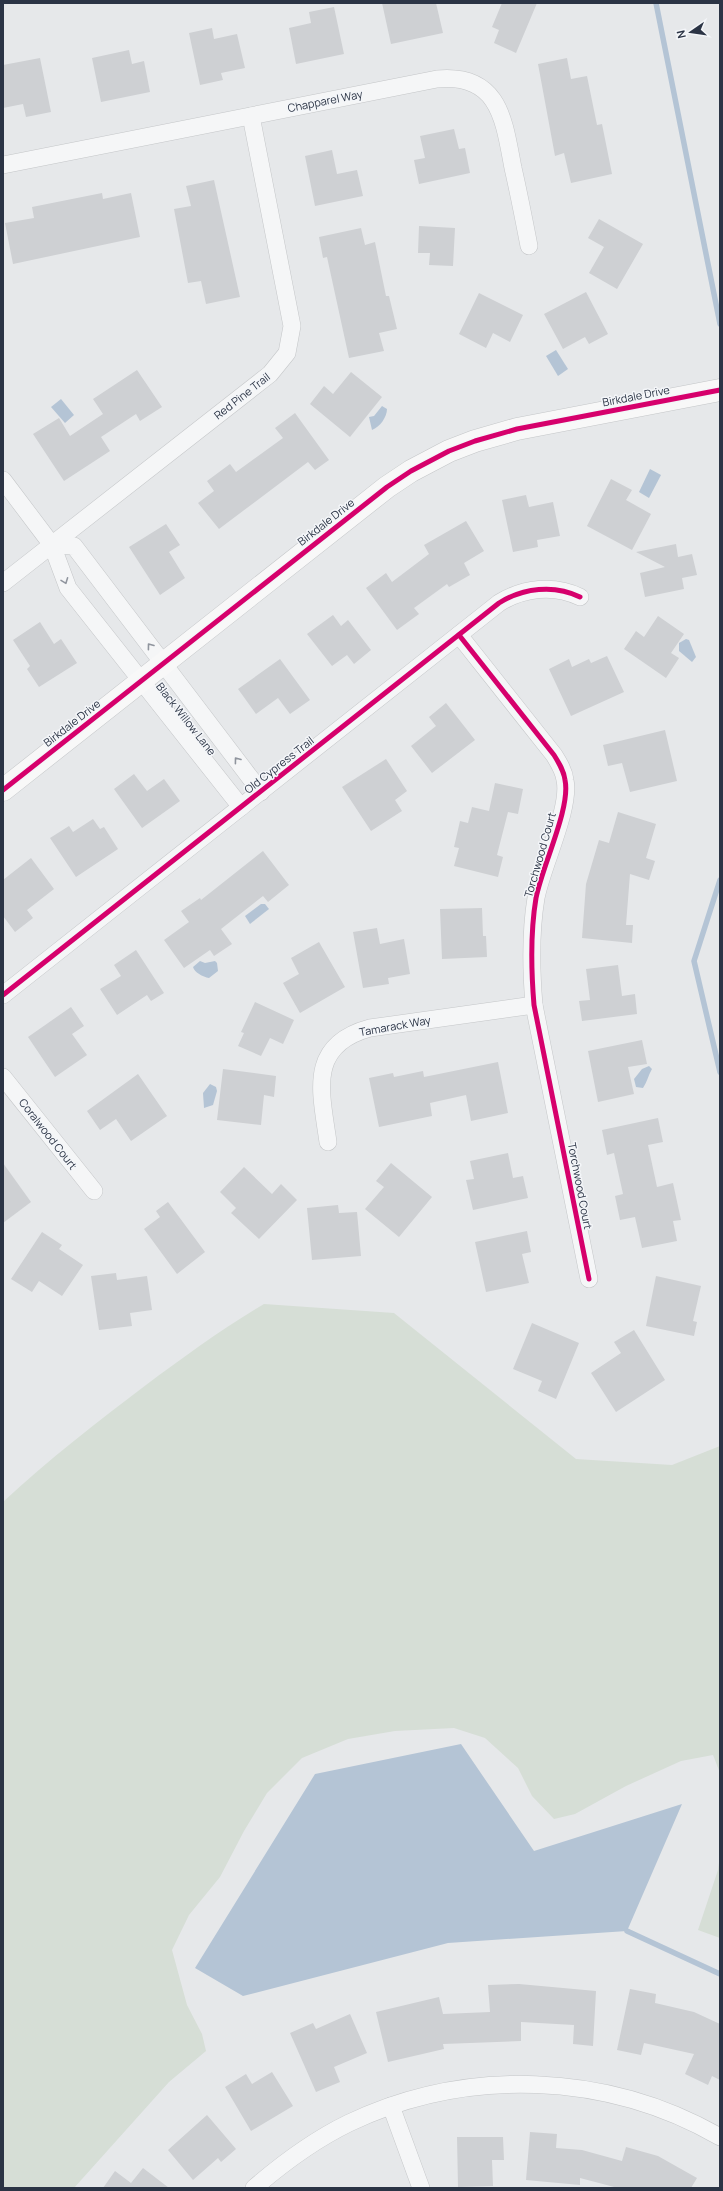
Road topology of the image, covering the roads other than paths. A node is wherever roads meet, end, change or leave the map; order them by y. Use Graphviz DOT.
graph roads {
  1 [pos="251,116"];
  2 [pos="3,165"];
  3 [pos="529,246"];
  4 [pos="720,390"];
  5 [pos="3,480"];
  6 [pos="52,545"];
  7 [pos="3,583"];
  8 [pos="580,597"];
  9 [pos="459,635"];
  10 [pos="163,664"];
  11 [pos="142,680"];
  12 [pos="3,790"];
  13 [pos="261,792"];
  14 [pos="241,807"];
  15 [pos="3,995"];
  16 [pos="534,1005"];
  17 [pos="3,1076"];
  18 [pos="328,1142"];
  19 [pos="94,1191"];
  20 [pos="589,1279"];
  21 [pos="391,2106"];
  22 [pos="720,2137"];
  23 [pos="254,2188"];
  24 [pos="421,2188"];
  1 -- 2 [label="street, Chapparel Way"];
  1 -- 3 [label="street, Chapparel Way"];
  1 -- 6 [label="street, Red Pine Trail"];
  4 -- 10 [label="street, Birkdale Drive"];
  5 -- 6 [label="street, Black Willow Lane"];
  6 -- 7 [label="street, Red Pine Trail"];
  10 -- 6 [label="street, Black Willow Lane, one-way"];
  6 -- 11 [label="street, Black Willow Lane, one-way"];
  8 -- 9 [label="street, Old Cypress Trail"];
  9 -- 13 [label="street, Old Cypress Trail"];
  9 -- 16 [label="street, Torchwood Court"];
  10 -- 11 [label="street, Birkdale Drive"];
  13 -- 10 [label="street, Black Willow Lane, one-way"];
  11 -- 12 [label="street, Birkdale Drive"];
  11 -- 14 [label="street, Black Willow Lane"];
  13 -- 14 [label="street, Old Cypress Trail"];
  14 -- 15 [label="street, Old Cypress Trail"];
  16 -- 18 [label="street, Tamarack Way"];
  16 -- 20 [label="street, Torchwood Court"];
  17 -- 19 [label="street, Coralwood Court"];
  21 -- 22 [label="street"];
  21 -- 23 [label="street"];
  21 -- 24 [label="street"];
}
